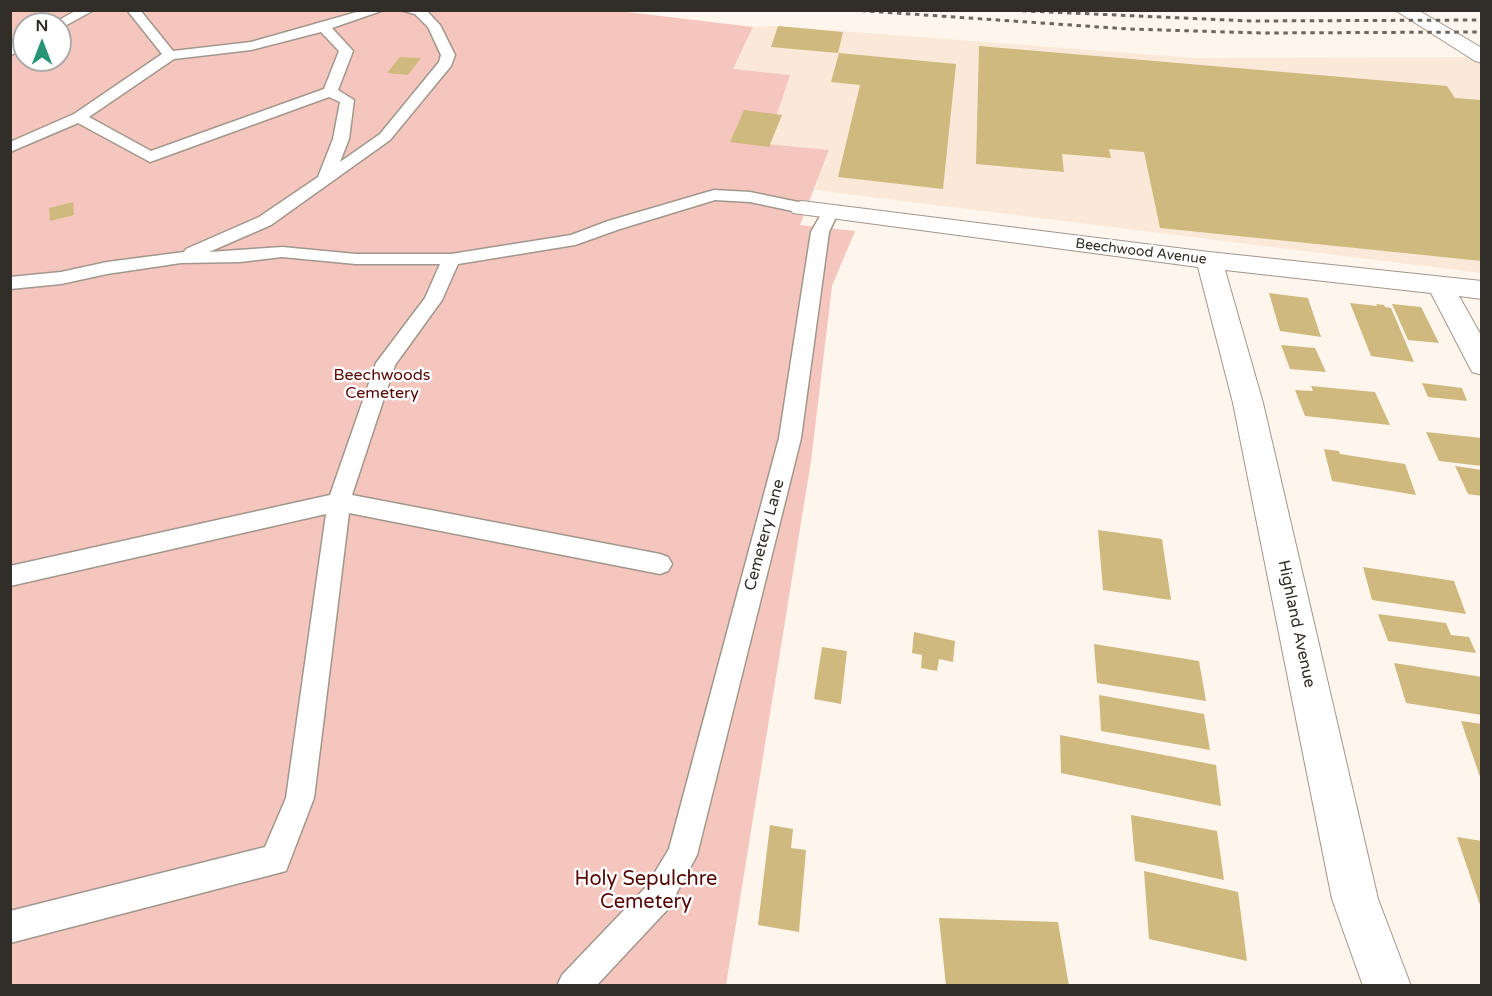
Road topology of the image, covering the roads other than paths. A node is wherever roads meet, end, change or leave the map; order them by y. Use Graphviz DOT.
graph roads {
  1 [pos="88,10"];
  2 [pos="133,10"];
  3 [pos="378,10"];
  4 [pos="406,10"];
  5 [pos="1404,10"];
  6 [pos="72,17"];
  7 [pos="324,27"];
  8 [pos="170,55"];
  9 [pos="1482,57"];
  10 [pos="330,92"];
  11 [pos="79,117"];
  12 [pos="10,148"];
  13 [pos="324,181"];
  14 [pos="801,207"];
  15 [pos="830,213"];
  16 [pos="181,258"];
  17 [pos="451,259"];
  18 [pos="1209,260"];
  19 [pos="10,283"];
  20 [pos="1440,285"];
  21 [pos="1482,290"];
  22 [pos="1482,365"];
  23 [pos="339,502"];
  24 [pos="660,564"];
  25 [pos="10,576"];
  26 [pos="10,927"];
  27 [pos="573,986"];
  28 [pos="1387,986"];
  1 -- 6 [label="lane"];
  2 -- 8 [label="lane"];
  3 -- 7 [label="lane"];
  4 -- 13 [label="lane"];
  5 -- 9 [label="street"];
  7 -- 8 [label="lane"];
  7 -- 10 [label="lane"];
  8 -- 11 [label="lane"];
  10 -- 11 [label="lane"];
  10 -- 13 [label="lane"];
  11 -- 12 [label="lane"];
  13 -- 16 [label="lane"];
  14 -- 15 [label="street, Beechwood Avenue"];
  14 -- 17 [label="lane"];
  15 -- 18 [label="street, Beechwood Avenue"];
  15 -- 27 [label="lane, Cemetery Lane"];
  16 -- 17 [label="lane"];
  16 -- 19 [label="lane"];
  17 -- 23 [label="lane"];
  18 -- 20 [label="street, Beechwood Avenue"];
  18 -- 28 [label="street, Highland Avenue"];
  20 -- 21 [label="street, Beechwood Avenue"];
  20 -- 22 [label="street"];
  23 -- 24 [label="lane"];
  23 -- 25 [label="lane"];
  23 -- 26 [label="lane"];
}
